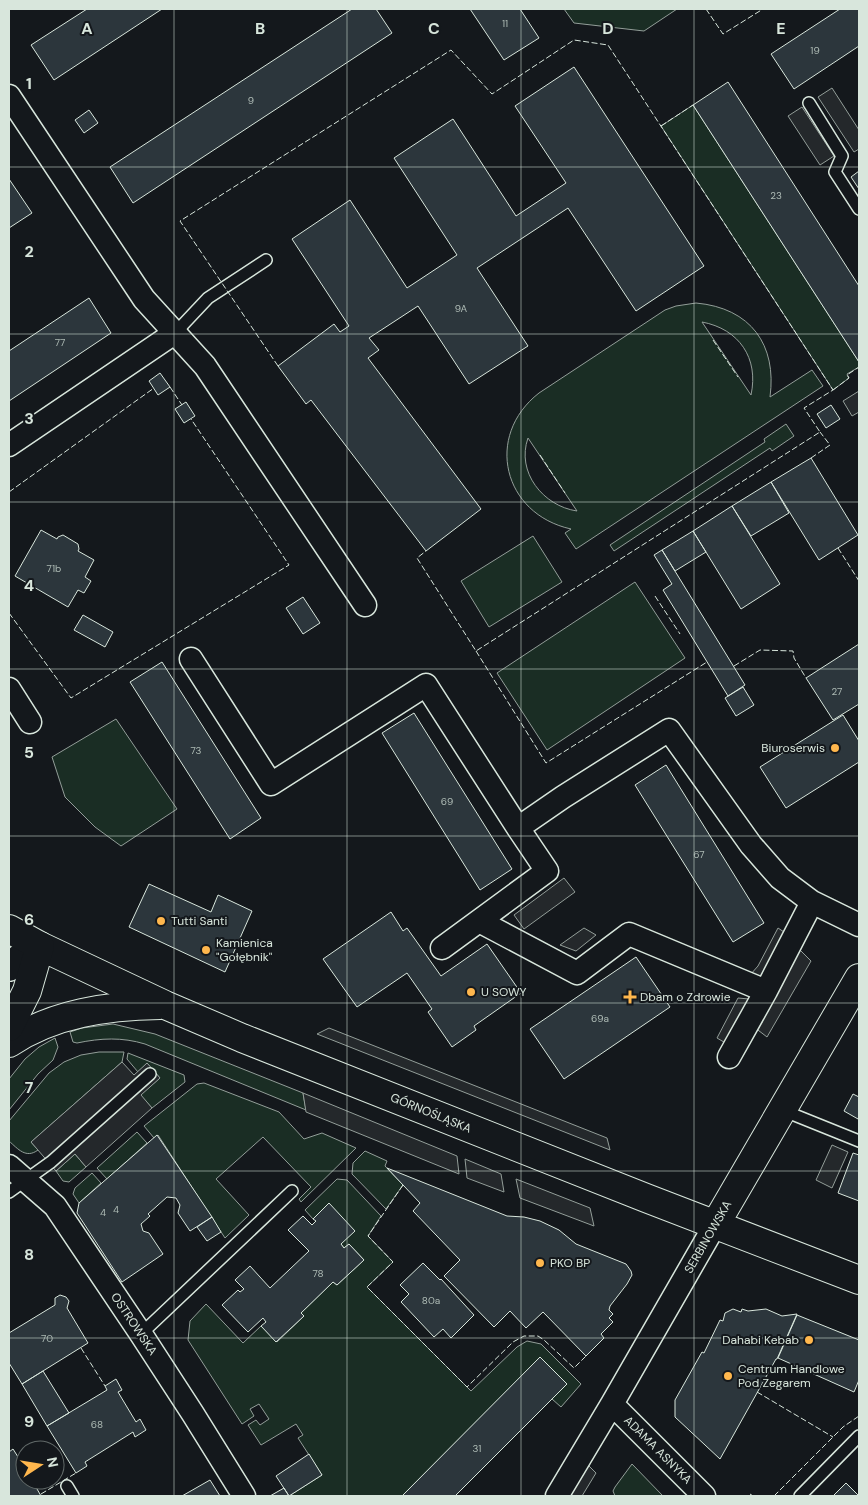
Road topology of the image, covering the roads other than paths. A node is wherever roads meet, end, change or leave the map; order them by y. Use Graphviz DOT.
graph roads {
  1 [pos="9,96"];
  2 [pos="809,103"];
  3 [pos="859,209"];
  4 [pos="266,260"];
  5 [pos="176,332"];
  6 [pos="9,445"];
  7 [pos="365,606"];
  8 [pos="191,659"];
  9 [pos="9,688"];
  10 [pos="30,722"];
  11 [pos="518,828"];
  12 [pos="812,902"];
  13 [pos="479,922"];
  14 [pos="859,925"];
  15 [pos="9,929"];
  16 [pos="40,946"];
  17 [pos="442,948"];
  18 [pos="9,967"];
  19 [pos="859,978"];
  20 [pos="766,991"];
  21 [pos="165,1005"];
  22 [pos="9,1027"];
  23 [pos="9,1043"];
  24 [pos="729,1058"];
  25 [pos="150,1074"];
  26 [pos="782,1110"];
  27 [pos="859,1141"];
  28 [pos="9,1166"];
  29 [pos="17,1186"];
  30 [pos="292,1190"];
  31 [pos="715,1225"];
  32 [pos="859,1280"];
  33 [pos="141,1334"];
  34 [pos="612,1404"];
  35 [pos="859,1436"];
  36 [pos="67,1486"];
  37 [pos="73,1496"];
  38 [pos="244,1496"];
  39 [pos="557,1496"];
  40 [pos="704,1496"];
  41 [pos="800,1496"];
  1 -- 5 [label="street"];
  2 -- 3 [label="lane"];
  4 -- 5 [label="lane"];
  5 -- 6 [label="street"];
  5 -- 7 [label="street"];
  8 -- 11 [label="street"];
  9 -- 10 [label="street"];
  11 -- 12 [label="street"];
  11 -- 13 [label="street"];
  12 -- 14 [label="street"];
  12 -- 20 [label="street"];
  13 -- 17 [label="street"];
  13 -- 20 [label="street"];
  15 -- 16 [label="street, GÓRNOŚLĄSKA"];
  16 -- 18 [label="street"];
  16 -- 21 [label="street, GÓRNOŚLĄSKA"];
  16 -- 22 [label="street"];
  19 -- 26 [label="street, SERBINOWSKA"];
  20 -- 24 [label="street"];
  21 -- 23 [label="street"];
  21 -- 31 [label="street, GÓRNOŚLĄSKA"];
  25 -- 29 [label="lane"];
  26 -- 27 [label="lane"];
  26 -- 31 [label="street, SERBINOWSKA"];
  28 -- 29 [label="street, OSTROWSKA"];
  29 -- 33 [label="street, OSTROWSKA"];
  30 -- 33 [label="lane"];
  31 -- 32 [label="street, GÓRNOŚLĄSKA"];
  31 -- 34 [label="street, SERBINOWSKA"];
  33 -- 38 [label="street, OSTROWSKA"];
  34 -- 39 [label="street, SERBINOWSKA"];
  34 -- 40 [label="street, ADAMA ASNYKA"];
  35 -- 41 [label="lane"];
  36 -- 37 [label="lane"];
}
